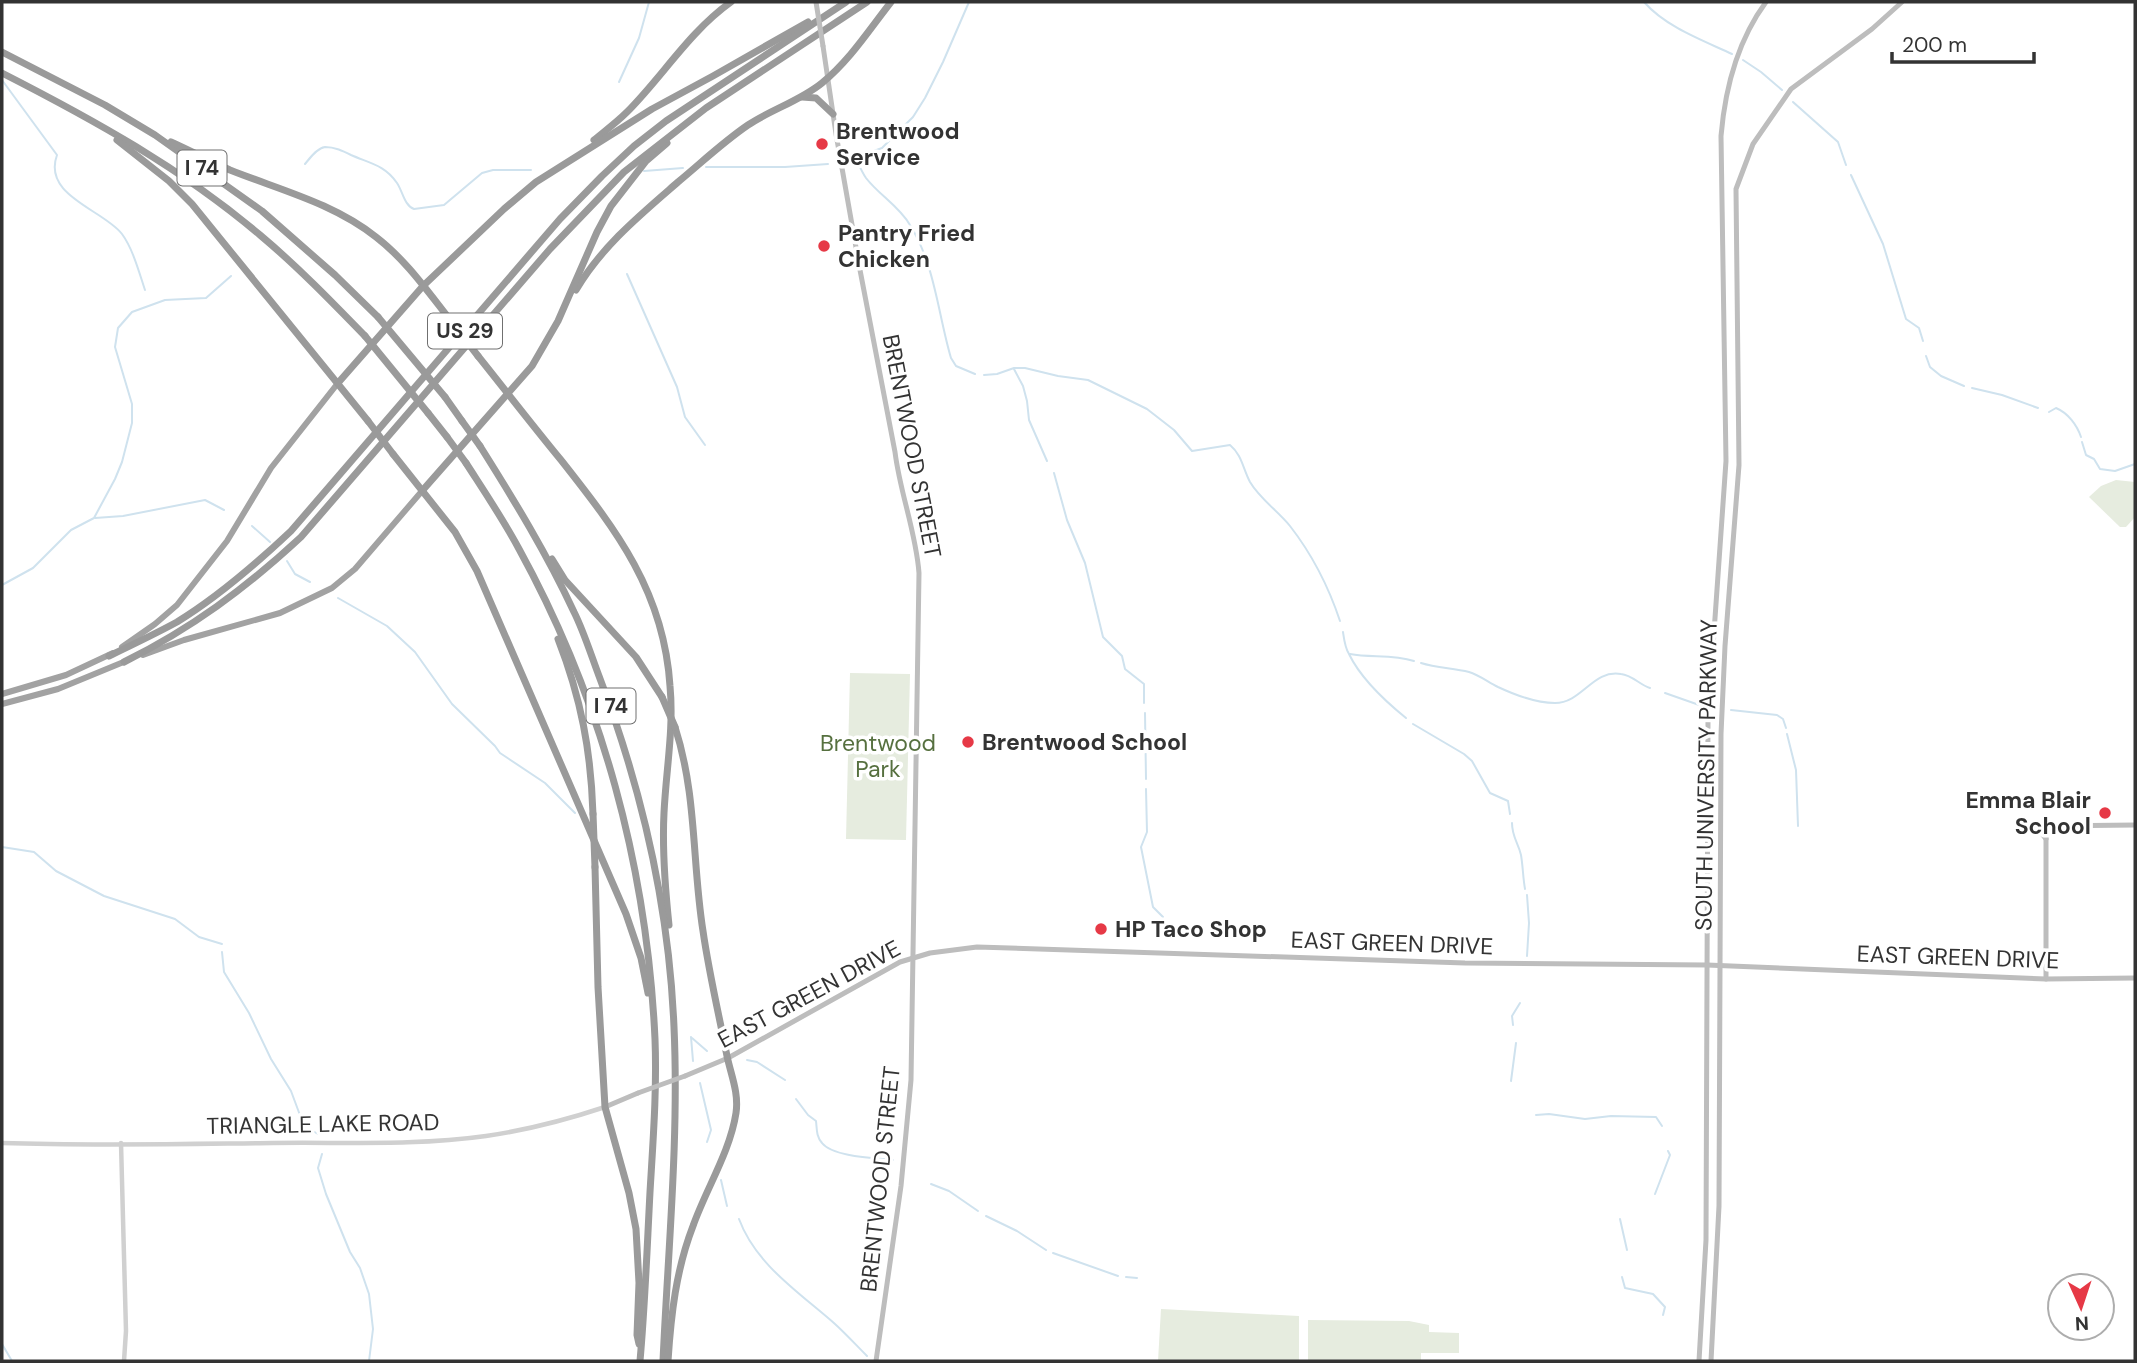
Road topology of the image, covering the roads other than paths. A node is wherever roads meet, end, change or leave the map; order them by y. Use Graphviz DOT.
graph roads {
  1 [pos="731,2"];
  2 [pos="816,2"];
  3 [pos="846,2"];
  4 [pos="867,2"];
  5 [pos="891,2"];
  6 [pos="1766,2"];
  7 [pos="1902,2"];
  8 [pos="829,13"];
  9 [pos="2,51"];
  10 [pos="2,73"];
  11 [pos="828,77"];
  12 [pos="798,98"];
  13 [pos="833,114"];
  14 [pos="86,116"];
  15 [pos="689,120"];
  16 [pos="155,135"];
  17 [pos="572,158"];
  18 [pos="423,286"];
  19 [pos="561,314"];
  20 [pos="338,383"];
  21 [pos="508,393"];
  22 [pos="422,491"];
  23 [pos="531,528"];
  24 [pos="546,602"];
  25 [pos="109,656"];
  26 [pos="124,662"];
  27 [pos="2,694"];
  28 [pos="2,704"];
  29 [pos="2135,825"];
  30 [pos="2026,826"];
  31 [pos="2046,839"];
  32 [pos="913,957"];
  33 [pos="1707,965"];
  34 [pos="1720,966"];
  35 [pos="2135,978"];
  36 [pos="2046,979"];
  37 [pos="673,991"];
  38 [pos="655,1042"];
  39 [pos="728,1058"];
  40 [pos="638,1093"];
  41 [pos="605,1107"];
  42 [pos="2,1143"];
  43 [pos="121,1143"];
  44 [pos="641,1352"];
  45 [pos="124,1361"];
  46 [pos="640,1361"];
  47 [pos="665,1361"];
  48 [pos="876,1361"];
  49 [pos="1699,1361"];
  50 [pos="1711,1361"];
  1 -- 17 [label="highway"];
  2 -- 11 [label="main road, BRENTWOOD STREET, bridge"];
  3 -- 8 [label="highway, US 29"];
  4 -- 15 [label="highway, US 29"];
  5 -- 11 [label="highway"];
  6 -- 33 [label="main road, SOUTH UNIVERSITY PARKWAY"];
  7 -- 34 [label="main road, SOUTH UNIVERSITY PARKWAY"];
  8 -- 17 [label="highway"];
  8 -- 25 [label="highway, US 29"];
  9 -- 16 [label="highway, I 74"];
  10 -- 14 [label="highway, I 74"];
  11 -- 12 [label="highway"];
  11 -- 13 [label="main road, BRENTWOOD STREET"];
  12 -- 13 [label="highway"];
  12 -- 19 [label="highway"];
  13 -- 32 [label="main road, BRENTWOOD STREET"];
  14 -- 20 [label="highway"];
  14 -- 24 [label="highway, I 74, bridge"];
  15 -- 19 [label="highway"];
  15 -- 26 [label="highway, US 29"];
  16 -- 18 [label="highway"];
  16 -- 23 [label="highway, I 74, bridge"];
  17 -- 18 [label="highway"];
  18 -- 20 [label="highway"];
  18 -- 21 [label="highway, bridge"];
  19 -- 21 [label="highway"];
  20 -- 22 [label="highway, bridge"];
  20 -- 25 [label="highway"];
  21 -- 22 [label="highway"];
  21 -- 37 [label="highway"];
  22 -- 26 [label="highway"];
  22 -- 38 [label="highway"];
  23 -- 37 [label="highway, I 74"];
  23 -- 39 [label="highway, bridge"];
  24 -- 38 [label="highway, I 74"];
  24 -- 41 [label="highway, bridge"];
  25 -- 27 [label="highway, US 29"];
  26 -- 28 [label="highway, US 29"];
  29 -- 31 [label="main road"];
  30 -- 31 [label="main road"];
  31 -- 36 [label="main road"];
  32 -- 33 [label="main road, EAST GREEN DRIVE"];
  32 -- 39 [label="main road, EAST GREEN DRIVE"];
  32 -- 48 [label="main road, BRENTWOOD STREET"];
  33 -- 34 [label="main road, EAST GREEN DRIVE"];
  33 -- 49 [label="main road, SOUTH UNIVERSITY PARKWAY"];
  34 -- 36 [label="main road, EAST GREEN DRIVE"];
  34 -- 50 [label="main road, SOUTH UNIVERSITY PARKWAY"];
  35 -- 36 [label="main road, EAST GREEN DRIVE"];
  37 -- 47 [label="highway, I 74"];
  38 -- 44 [label="highway, I 74"];
  39 -- 40 [label="main road, EAST GREEN DRIVE, bridge"];
  39 -- 47 [label="highway"];
  40 -- 41 [label="main road, TRIANGLE LAKE ROAD"];
  41 -- 43 [label="street, TRIANGLE LAKE ROAD"];
  41 -- 44 [label="highway"];
  42 -- 43 [label="street, TRIANGLE LAKE ROAD"];
  43 -- 45 [label="street"];
  44 -- 46 [label="highway, I 74"];
}
